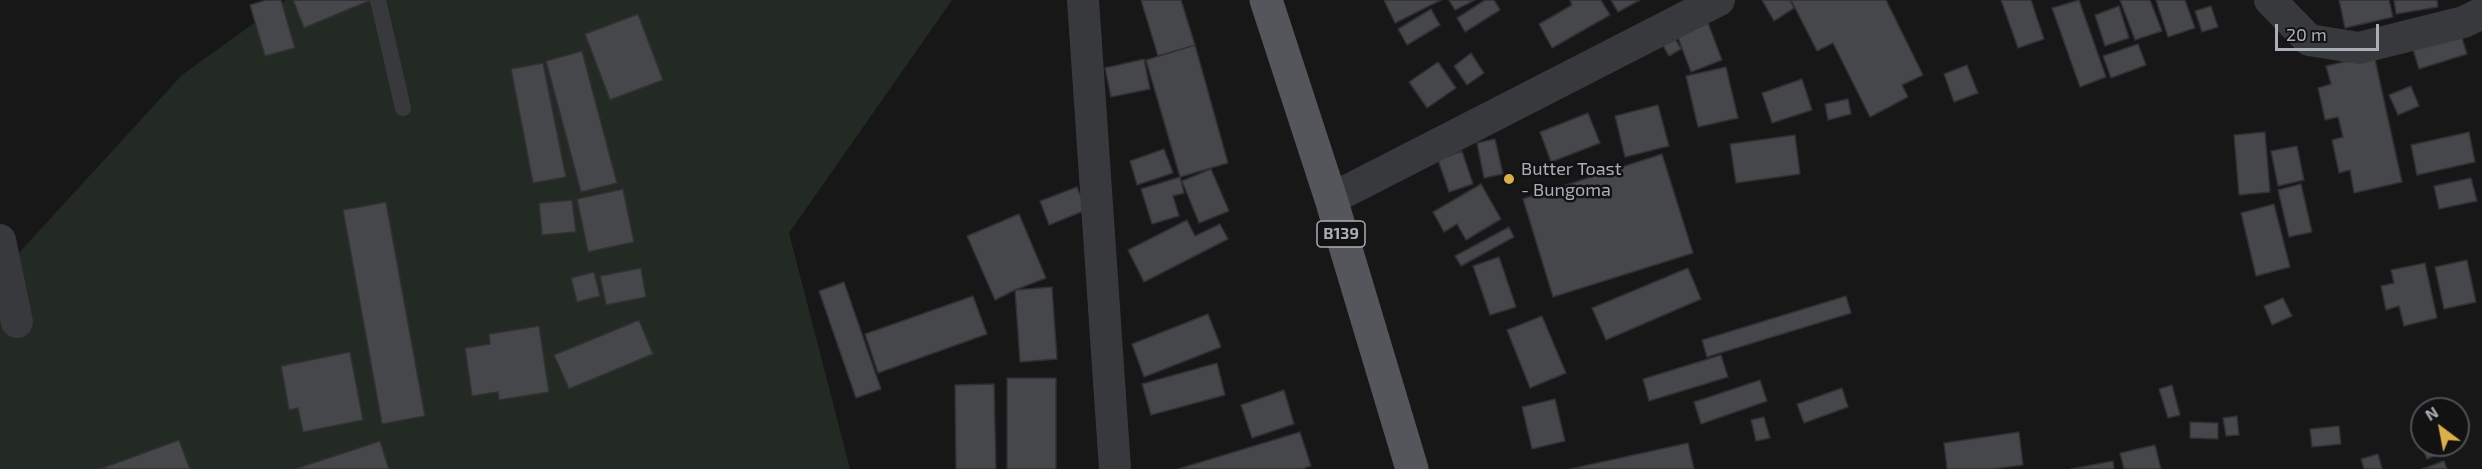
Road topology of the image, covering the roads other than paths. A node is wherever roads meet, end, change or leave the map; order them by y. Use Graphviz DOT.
graph roads {
  1 [pos="378,0"];
  2 [pos="1083,0"];
  3 [pos="1266,0"];
  4 [pos="1719,0"];
  5 [pos="2270,0"];
  6 [pos="2482,13"];
  7 [pos="403,108"];
  8 [pos="1331,199"];
  9 [pos="0,240"];
  10 [pos="17,322"];
  11 [pos="1115,469"];
  12 [pos="1412,469"];
  1 -- 7 [label="lane"];
  2 -- 11 [label="street"];
  3 -- 8 [label="main road, B139"];
  4 -- 8 [label="street"];
  5 -- 6 [label="street"];
  8 -- 12 [label="main road, B139"];
  9 -- 10 [label="street"];
}
